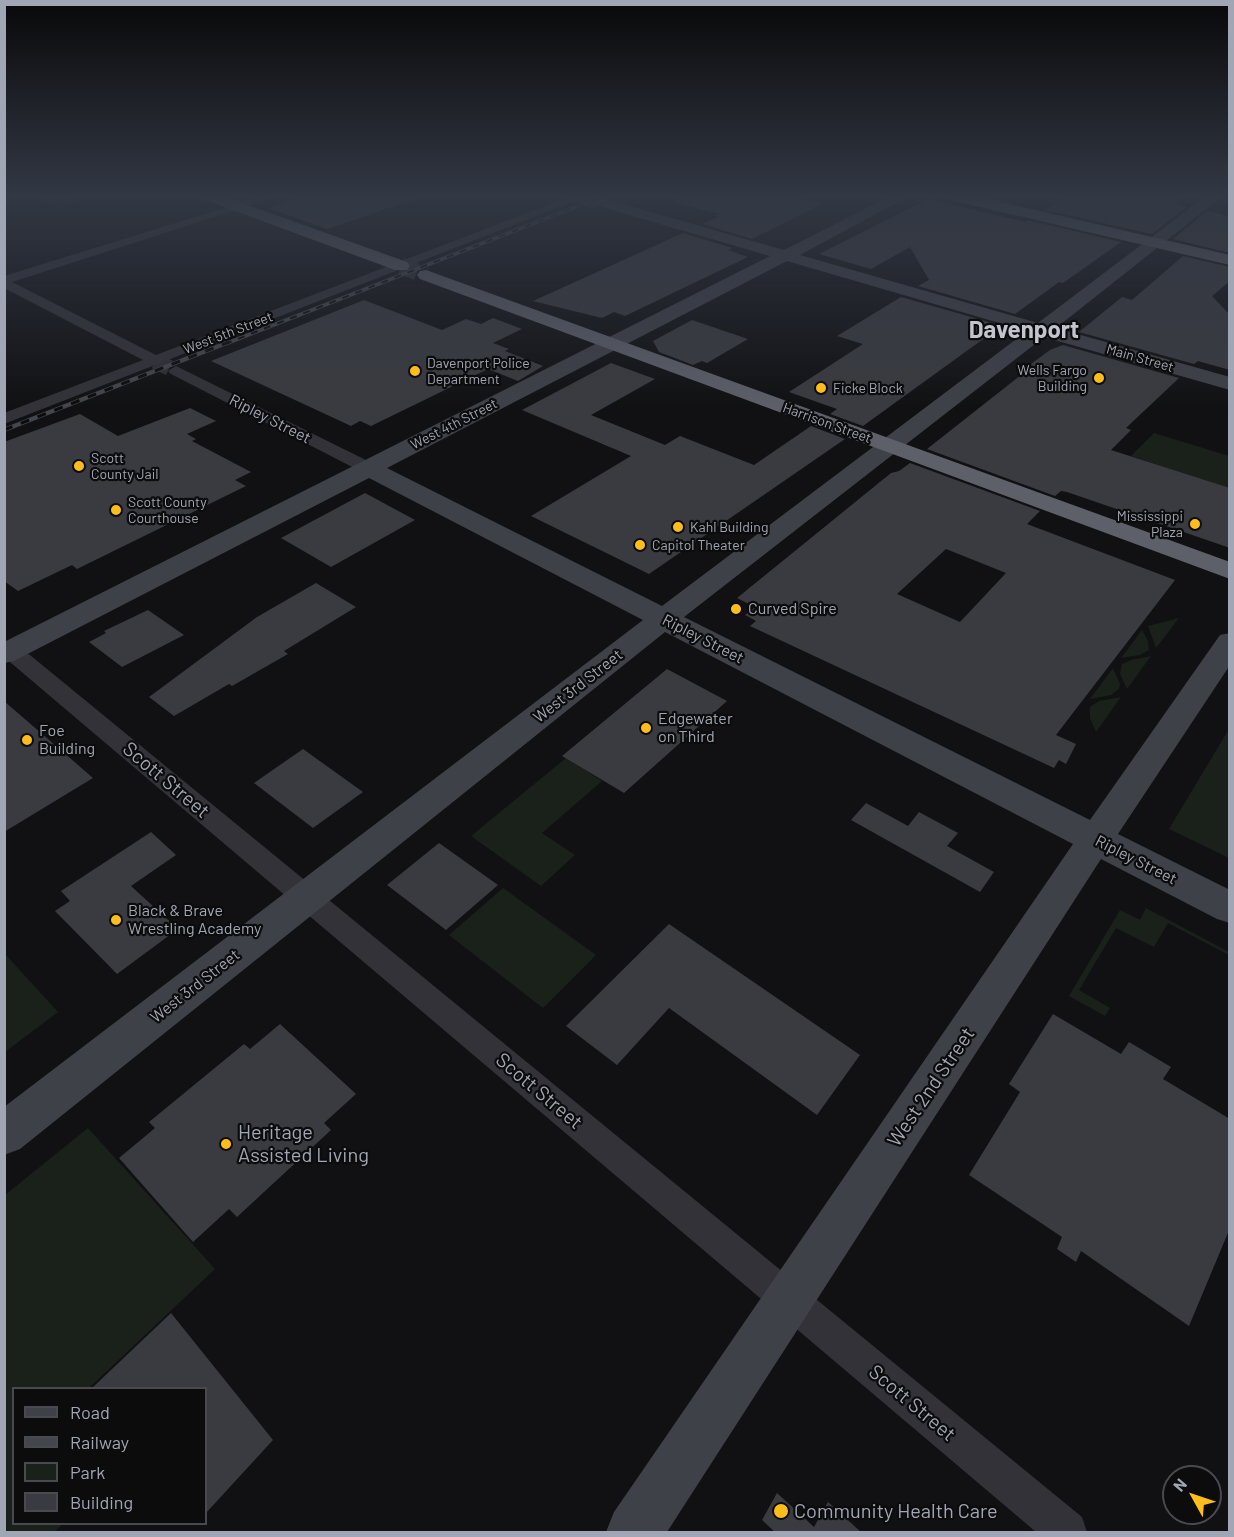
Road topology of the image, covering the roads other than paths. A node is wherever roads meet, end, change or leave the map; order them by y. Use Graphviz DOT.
graph roads {
  1 [pos="52,267"];
  2 [pos="399,267"];
  3 [pos="761,267"];
  4 [pos="824,267"];
  5 [pos="1122,267"];
  6 [pos="426,275"];
  7 [pos="4,282"];
  8 [pos="1041,330"];
  9 [pos="610,344"];
  10 [pos="155,361"];
  11 [pos="176,371"];
  12 [pos="1230,384"];
  13 [pos="4,419"];
  14 [pos="890,447"];
  15 [pos="368,468"];
  16 [pos="1230,571"];
  17 [pos="663,619"];
  18 [pos="1230,642"];
  19 [pos="8,653"];
  20 [pos="1095,839"];
  21 [pos="309,898"];
  22 [pos="1230,908"];
  23 [pos="4,1134"];
  24 [pos="790,1300"];
  25 [pos="634,1533"];
  26 [pos="1067,1533"];
  1 -- 7 [label="street"];
  2 -- 10 [label="street, West 5th Street"];
  3 -- 9 [label="street, West 4th Street"];
  4 -- 8 [label="street, Main Street"];
  5 -- 8 [label="street, West 3rd Street"];
  6 -- 9 [label="highway, Harrison Street"];
  7 -- 10 [label="street"];
  8 -- 12 [label="street, Main Street"];
  8 -- 14 [label="street, West 3rd Street"];
  9 -- 14 [label="highway, Harrison Street"];
  9 -- 15 [label="street, West 4th Street"];
  10 -- 13 [label="street, West 5th Street"];
  11 -- 15 [label="street, Ripley Street"];
  14 -- 16 [label="highway, Harrison Street"];
  14 -- 17 [label="street, West 3rd Street"];
  15 -- 17 [label="street, Ripley Street"];
  15 -- 19 [label="street, West 4th Street"];
  17 -- 20 [label="street, Ripley Street"];
  17 -- 21 [label="street, West 3rd Street"];
  18 -- 20 [label="street, West 2nd Street"];
  19 -- 21 [label="street, Scott Street"];
  20 -- 22 [label="street, Ripley Street"];
  20 -- 24 [label="street, West 2nd Street"];
  21 -- 23 [label="street, West 3rd Street"];
  21 -- 24 [label="street, Scott Street"];
  24 -- 25 [label="street, West 2nd Street"];
  24 -- 26 [label="street, Scott Street"];
}
